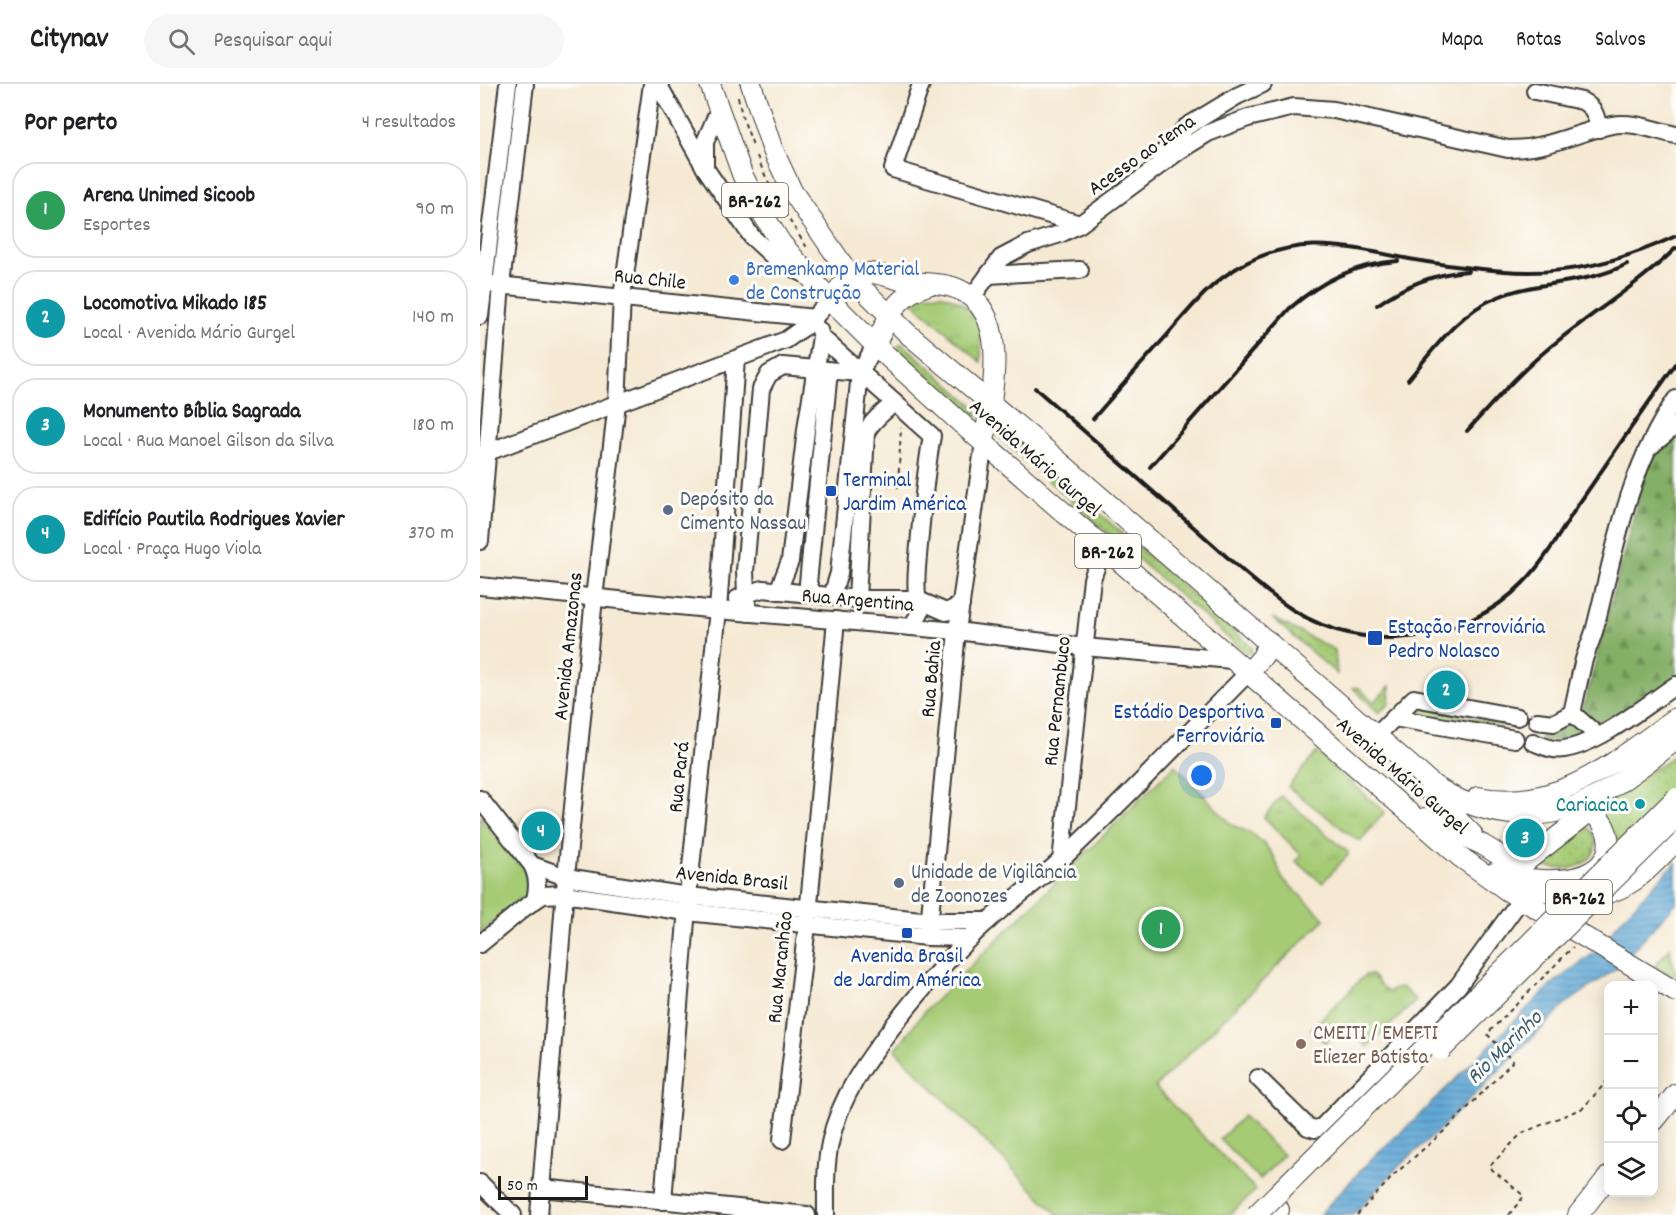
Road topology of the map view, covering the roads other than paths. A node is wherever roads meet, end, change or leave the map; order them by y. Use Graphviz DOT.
graph roads {
  1 [pos="508,84"];
  2 [pos="525,84"];
  3 [pos="652,84"];
  4 [pos="658,84"];
  5 [pos="710,84"];
  6 [pos="751,84"];
  7 [pos="921,84"];
  8 [pos="1263,84"];
  9 [pos="1535,91"];
  10 [pos="718,112"];
  11 [pos="1599,129"];
  12 [pos="1676,135"];
  13 [pos="705,168"];
  14 [pos="1142,177"];
  15 [pos="1080,224"];
  16 [pos="1080,270"];
  17 [pos="806,275"];
  18 [pos="987,275"];
  19 [pos="851,277"];
  20 [pos="488,284"];
  21 [pos="928,285"];
  22 [pos="622,297"];
  23 [pos="972,297"];
  24 [pos="830,300"];
  25 [pos="480,316"];
  26 [pos="890,316"];
  27 [pos="815,318"];
  28 [pos="821,337"];
  29 [pos="875,345"];
  30 [pos="736,359"];
  31 [pos="822,370"];
  32 [pos="860,374"];
  33 [pos="727,382"];
  34 [pos="1676,399"];
  35 [pos="990,402"];
  36 [pos="617,403"];
  37 [pos="894,403"];
  38 [pos="627,420"];
  39 [pos="1676,425"];
  40 [pos="984,442"];
  41 [pos="1648,449"];
  42 [pos="483,454"];
  43 [pos="723,535"];
  44 [pos="480,541"];
  45 [pos="1106,549"];
  46 [pos="745,571"];
  47 [pos="480,586"];
  48 [pos="778,591"];
  49 [pos="709,594"];
  50 [pos="746,594"];
  51 [pos="813,594"];
  52 [pos="832,596"];
  53 [pos="594,598"];
  54 [pos="857,599"];
  55 [pos="916,599"];
  56 [pos="960,605"];
  57 [pos="718,610"];
  58 [pos="749,613"];
  59 [pos="836,620"];
  60 [pos="911,627"];
  61 [pos="957,631"];
  62 [pos="1268,641"];
  63 [pos="1084,647"];
  64 [pos="1232,660"];
  65 [pos="1248,673"];
  66 [pos="1676,685"];
  67 [pos="1572,713"];
  68 [pos="1518,717"];
  69 [pos="1394,718"];
  70 [pos="1676,718"];
  71 [pos="1536,722"];
  72 [pos="1376,736"];
  73 [pos="1598,736"];
  74 [pos="1515,739"];
  75 [pos="1676,740"];
  76 [pos="1533,742"];
  77 [pos="1413,769"];
  78 [pos="1676,798"];
  79 [pos="480,799"];
  80 [pos="1577,807"];
  81 [pos="1403,808"];
  82 [pos="1676,818"];
  83 [pos="1676,842"];
  84 [pos="1483,844"];
  85 [pos="1459,856"];
  86 [pos="1061,861"];
  87 [pos="532,865"];
  88 [pos="1509,878"];
  89 [pos="565,885"];
  90 [pos="1521,899"];
  91 [pos="535,900"];
  92 [pos="688,904"];
  93 [pos="807,917"];
  94 [pos="931,921"];
  95 [pos="988,921"];
  96 [pos="928,938"];
  97 [pos="971,938"];
  98 [pos="480,944"];
  99 [pos="1675,990"];
  100 [pos="1258,1078"];
  101 [pos="1676,1094"];
  102 [pos="1658,1112"];
  103 [pos="782,1140"];
  104 [pos="1604,1182"];
  105 [pos="480,1183"];
  106 [pos="541,1188"];
  107 [pos="480,1191"];
  108 [pos="663,1201"];
  109 [pos="513,1215"];
  110 [pos="539,1215"];
  111 [pos="807,1215"];
  112 [pos="826,1215"];
  113 [pos="1256,1215"];
  114 [pos="1274,1215"];
  115 [pos="1578,1215"];
  1 -- 20 [label="street"];
  2 -- 20 [label="street"];
  3 -- 22 [label="street, Avenida Amazonas"];
  4 -- 13 [label="street"];
  5 -- 10 [label="main road, Avenida Mário Gurgel / BR-262"];
  6 -- 19 [label="main road, Avenida Mário Gurgel / BR-262"];
  7 -- 15 [label="street"];
  8 -- 14 [label="street"];
  9 -- 11 [label="street"];
  10 -- 13 [label="street"];
  10 -- 17 [label="main road, Avenida Mário Gurgel / BR-262"];
  11 -- 12 [label="street, Acesso ao Iema"];
  11 -- 14 [label="street, Acesso ao Iema"];
  13 -- 17 [label="street"];
  14 -- 15 [label="street, Acesso ao Iema"];
  15 -- 18 [label="street, Acesso ao Iema"];
  16 -- 18 [label="street"];
  17 -- 24 [label="main road, Avenida Mário Gurgel / BR-262"];
  18 -- 23 [label="street, Acesso ao Iema"];
  19 -- 21 [label="main road"];
  19 -- 24 [label="main road"];
  19 -- 26 [label="main road, Avenida Mário Gurgel / BR-262"];
  20 -- 22 [label="street, Rua Chile"];
  20 -- 25 [label="street"];
  20 -- 42 [label="street"];
  21 -- 23 [label="main road"];
  21 -- 26 [label="main road"];
  22 -- 27 [label="street, Rua Chile"];
  22 -- 36 [label="street, Avenida Amazonas"];
  23 -- 35 [label="main road"];
  24 -- 27 [label="street"];
  24 -- 29 [label="main road, Avenida Mário Gurgel / BR-262"];
  26 -- 29 [label="main road"];
  26 -- 35 [label="main road, Avenida Mário Gurgel / BR-262"];
  27 -- 28 [label="street"];
  27 -- 30 [label="street"];
  28 -- 31 [label="street"];
  28 -- 32 [label="street"];
  29 -- 32 [label="street"];
  29 -- 40 [label="main road, Avenida Mário Gurgel / BR-262"];
  30 -- 33 [label="street"];
  30 -- 36 [label="street"];
  30 -- 43 [label="street, Rua Pará"];
  31 -- 32 [label="street"];
  31 -- 46 [label="street"];
  31 -- 48 [label="street"];
  31 -- 51 [label="street"];
  32 -- 37 [label="street"];
  32 -- 52 [label="street"];
  34 -- 41 [label="street"];
  35 -- 40 [label="main road"];
  35 -- 62 [label="main road, Avenida Mário Gurgel / BR-262"];
  36 -- 38 [label="street"];
  36 -- 42 [label="street"];
  36 -- 53 [label="street, Avenida Amazonas"];
  37 -- 54 [label="street"];
  37 -- 55 [label="street"];
  39 -- 41 [label="street"];
  40 -- 45 [label="main road, Avenida Mário Gurgel / BR-262"];
  40 -- 56 [label="street, Rua Bahia"];
  41 -- 67 [label="street"];
  42 -- 44 [label="street"];
  43 -- 46 [label="street"];
  43 -- 57 [label="street, Rua Pará"];
  45 -- 63 [label="street, Rua Pernambuco"];
  45 -- 64 [label="main road, Avenida Mário Gurgel / BR-262"];
  46 -- 50 [label="street"];
  47 -- 53 [label="street, Rua Argentina"];
  48 -- 50 [label="street"];
  48 -- 51 [label="street"];
  49 -- 57 [label="street"];
  50 -- 57 [label="street"];
  50 -- 58 [label="street"];
  51 -- 52 [label="street"];
  52 -- 54 [label="street"];
  53 -- 57 [label="street, Rua Argentina"];
  53 -- 89 [label="street, Avenida Amazonas"];
  54 -- 55 [label="street"];
  55 -- 56 [label="street"];
  55 -- 60 [label="street"];
  56 -- 61 [label="street, Rua Bahia"];
  57 -- 58 [label="street, Rua Argentina"];
  57 -- 92 [label="street, Rua Pará"];
  58 -- 59 [label="street, Rua Argentina"];
  59 -- 60 [label="street, Rua Argentina"];
  59 -- 93 [label="street, Rua Maranhão"];
  60 -- 61 [label="street, Rua Argentina"];
  61 -- 63 [label="street, Rua Argentina"];
  61 -- 94 [label="street, Rua Bahia"];
  62 -- 65 [label="main road"];
  62 -- 72 [label="main road, Avenida Mário Gurgel / BR-262"];
  63 -- 64 [label="street, Rua Argentina"];
  63 -- 86 [label="street, Rua Pernambuco"];
  64 -- 65 [label="main road, Avenida Mário Gurgel / BR-262"];
  65 -- 81 [label="main road, Avenida Mário Gurgel / BR-262"];
  65 -- 86 [label="street"];
  66 -- 73 [label="street"];
  67 -- 71 [label="street"];
  67 -- 73 [label="street"];
  68 -- 69 [label="street"];
  69 -- 72 [label="street"];
  69 -- 74 [label="street"];
  70 -- 77 [label="main road, BR-262"];
  72 -- 77 [label="main road, Avenida Mário Gurgel / BR-262"];
  73 -- 76 [label="street"];
  75 -- 80 [label="main road"];
  77 -- 80 [label="main road"];
  77 -- 84 [label="main road"];
  78 -- 113 [label="main road, bridge"];
  79 -- 87 [label="street"];
  80 -- 84 [label="main road"];
  80 -- 88 [label="main road"];
  81 -- 84 [label="main road"];
  81 -- 85 [label="main road, Avenida Mário Gurgel / BR-262"];
  82 -- 114 [label="main road, bridge"];
  83 -- 88 [label="main road, BR-262"];
  85 -- 88 [label="main road, BR-262"];
  85 -- 90 [label="main road"];
  86 -- 95 [label="street"];
  87 -- 89 [label="street, Avenida Brasil"];
  87 -- 91 [label="street"];
  89 -- 91 [label="street, Avenida Brasil"];
  89 -- 92 [label="street, Avenida Brasil"];
  89 -- 106 [label="street, Avenida Amazonas"];
  90 -- 99 [label="main road"];
  90 -- 100 [label="street"];
  91 -- 98 [label="street"];
  92 -- 93 [label="street, Avenida Brasil"];
  92 -- 108 [label="street, Rua Pará"];
  93 -- 94 [label="street, Avenida Brasil"];
  93 -- 96 [label="street, Avenida Brasil"];
  93 -- 103 [label="street, Rua Maranhão"];
  94 -- 95 [label="street, Avenida Brasil"];
  94 -- 96 [label="street"];
  95 -- 97 [label="street"];
  96 -- 97 [label="street, Avenida Brasil"];
  97 -- 112 [label="street"];
  101 -- 102 [label="main road"];
  104 -- 115 [label="main road"];
  105 -- 109 [label="street"];
  106 -- 108 [label="street"];
  106 -- 110 [label="street, Avenida Amazonas"];
  107 -- 109 [label="street"];
  108 -- 111 [label="street"];
}
